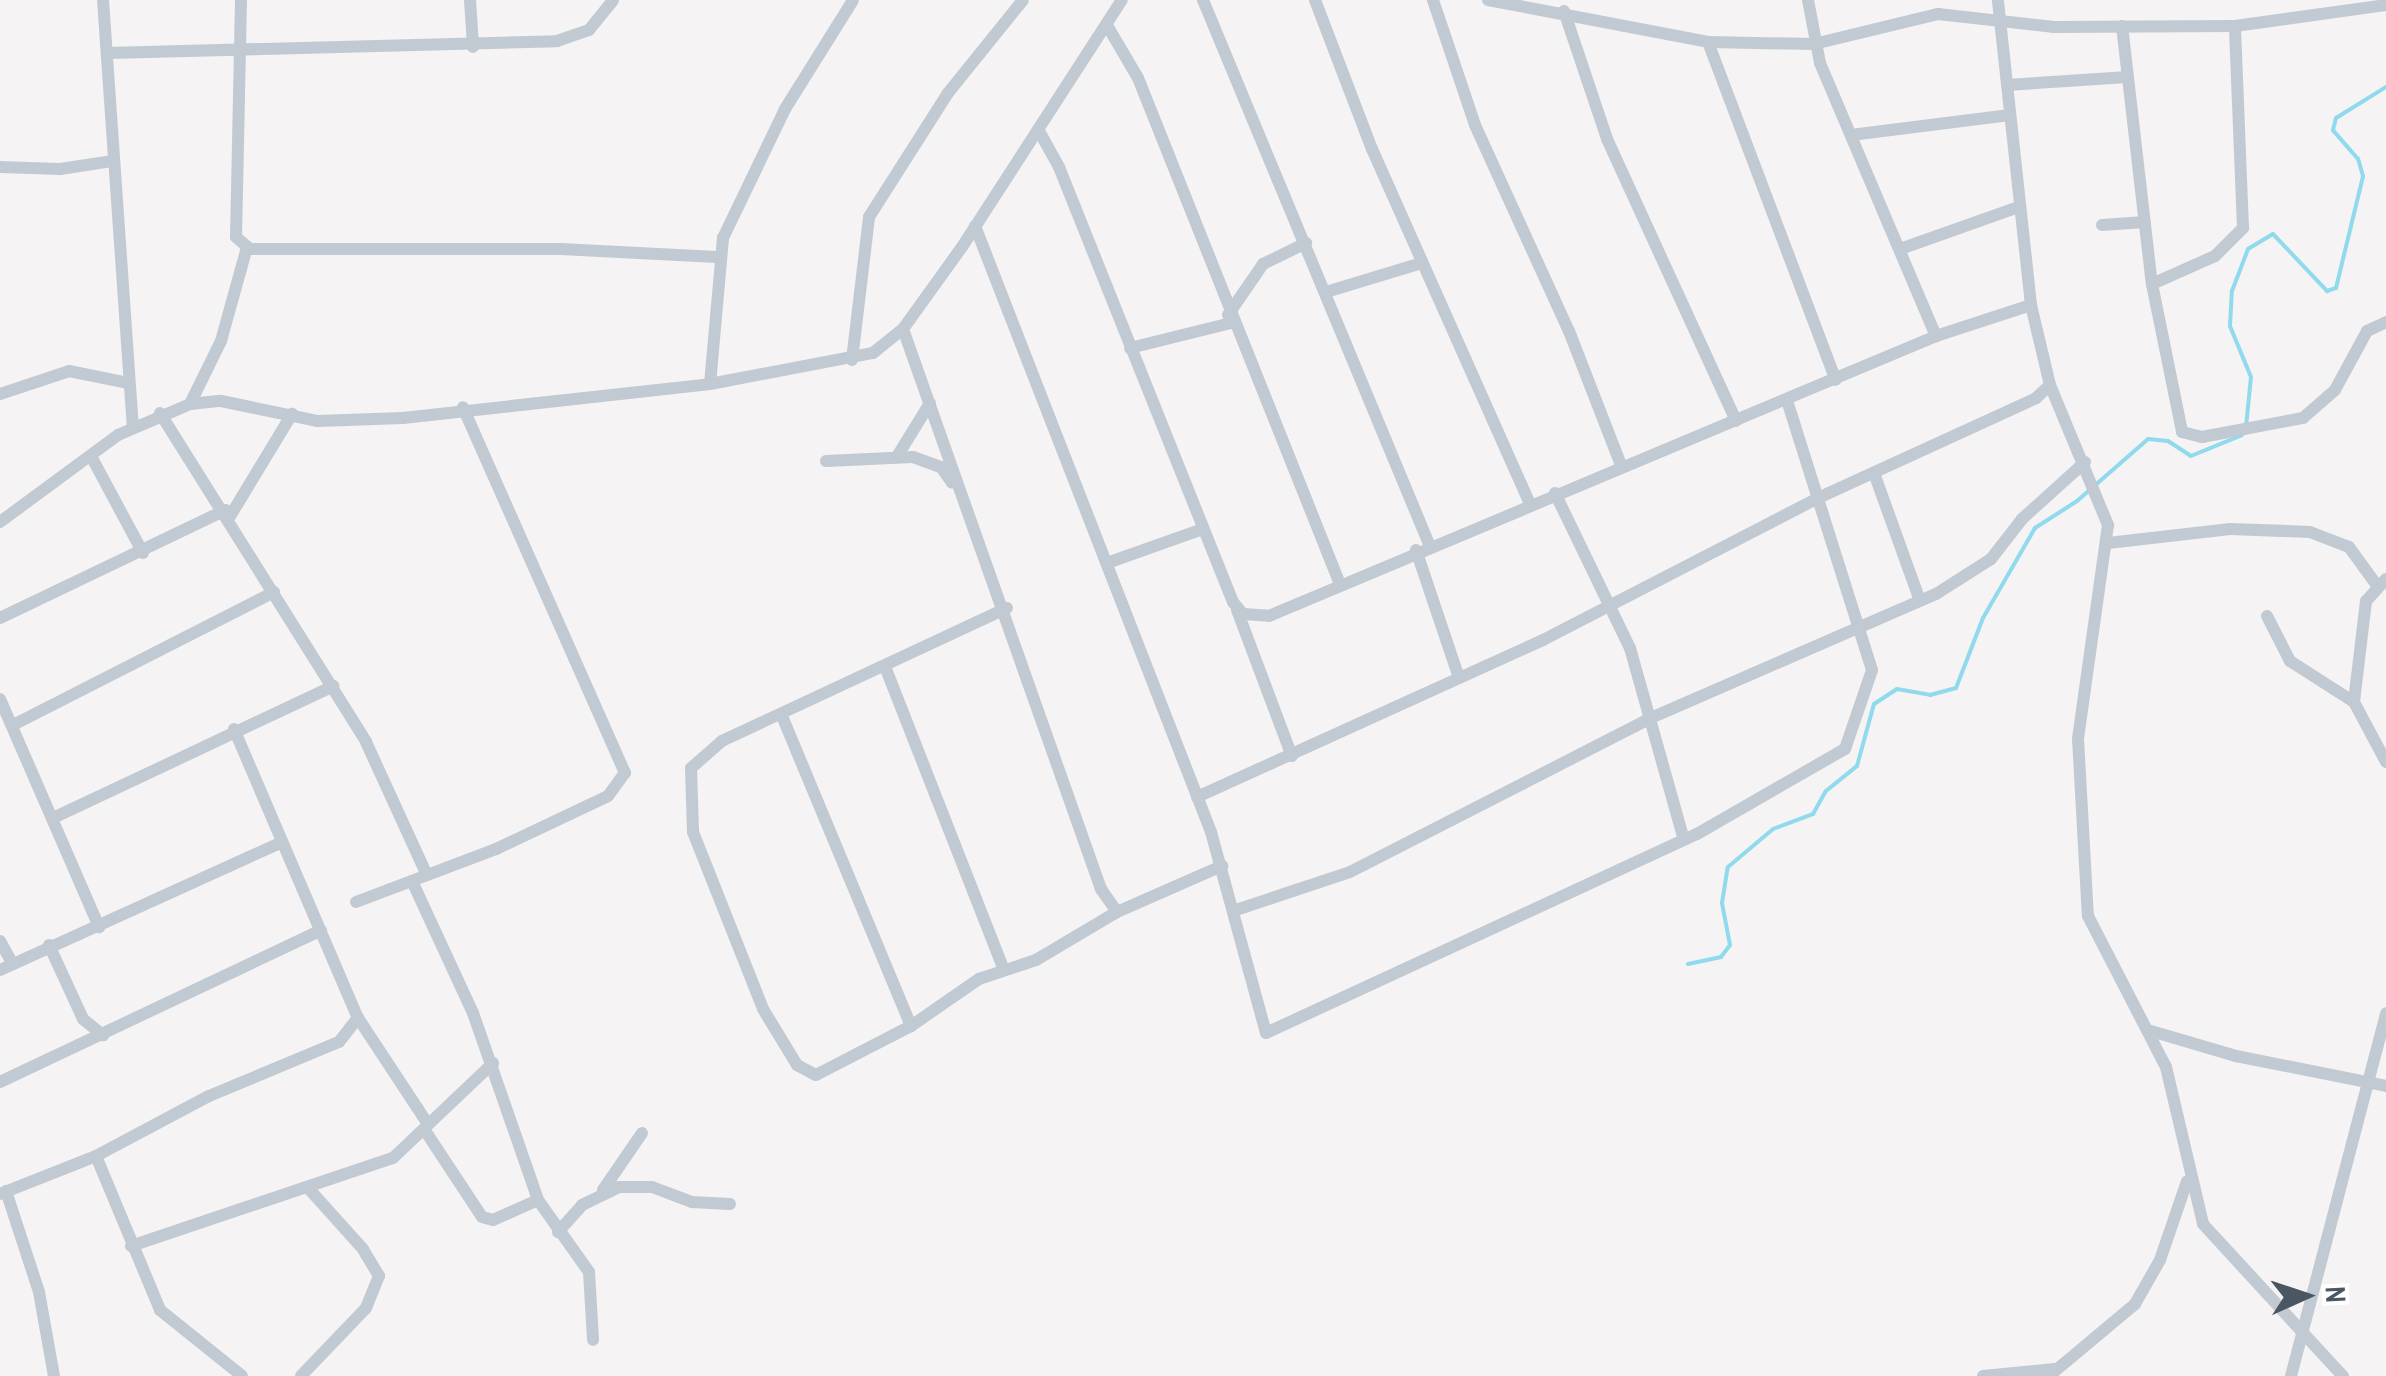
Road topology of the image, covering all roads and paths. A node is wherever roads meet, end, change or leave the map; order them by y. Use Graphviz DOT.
graph roads {
  1 [pos="104,0"];
  2 [pos="241,0"];
  3 [pos="470,0"];
  4 [pos="613,0"];
  5 [pos="1024,0"];
  6 [pos="1122,0"];
  7 [pos="1203,0"];
  8 [pos="1315,0"];
  9 [pos="1432,0"];
  10 [pos="1488,0"];
  11 [pos="1808,0"];
  12 [pos="1998,0"];
  13 [pos="849,1"];
  14 [pos="2386,5"];
  15 [pos="1564,11"];
  16 [pos="2000,24"];
  17 [pos="1108,26"];
  18 [pos="2122,26"];
  19 [pos="2235,26"];
  20 [pos="1708,42"];
  21 [pos="1814,44"];
  22 [pos="473,47"];
  23 [pos="242,50"];
  24 [pos="108,52"];
  25 [pos="2128,77"];
  26 [pos="2007,86"];
  27 [pos="2010,115"];
  28 [pos="1039,131"];
  29 [pos="1851,135"];
  30 [pos="112,161"];
  31 [pos="0,167"];
  32 [pos="2016,208"];
  33 [pos="2144,222"];
  34 [pos="974,226"];
  35 [pos="2102,226"];
  36 [pos="1306,244"];
  37 [pos="246,247"];
  38 [pos="1902,248"];
  39 [pos="718,257"];
  40 [pos="1422,263"];
  41 [pos="2152,284"];
  42 [pos="1326,292"];
  43 [pos="2030,305"];
  44 [pos="1230,319"];
  45 [pos="2386,322"];
  46 [pos="903,328"];
  47 [pos="1936,336"];
  48 [pos="1130,348"];
  49 [pos="852,360"];
  50 [pos="1836,380"];
  51 [pos="128,383"];
  52 [pos="710,384"];
  53 [pos="2050,386"];
  54 [pos="0,394"];
  55 [pos="1787,400"];
  56 [pos="930,403"];
  57 [pos="190,404"];
  58 [pos="463,407"];
  59 [pos="160,413"];
  60 [pos="292,414"];
  61 [pos="1736,421"];
  62 [pos="133,426"];
  63 [pos="92,456"];
  64 [pos="898,456"];
  65 [pos="826,460"];
  66 [pos="2085,462"];
  67 [pos="1621,465"];
  68 [pos="1874,472"];
  69 [pos="1555,493"];
  70 [pos="1818,498"];
  71 [pos="1530,504"];
  72 [pos="968,506"];
  73 [pos="227,514"];
  74 [pos="0,522"];
  75 [pos="1200,530"];
  76 [pos="2108,542"];
  77 [pos="1422,547"];
  78 [pos="143,553"];
  79 [pos="1107,563"];
  80 [pos="2381,582"];
  81 [pos="1340,584"];
  82 [pos="274,592"];
  83 [pos="1920,601"];
  84 [pos="1611,605"];
  85 [pos="1007,608"];
  86 [pos="1237,610"];
  87 [pos="2267,616"];
  88 [pos="0,618"];
  89 [pos="1859,629"];
  90 [pos="886,668"];
  91 [pos="1458,674"];
  92 [pos="333,686"];
  93 [pos="0,700"];
  94 [pos="2354,702"];
  95 [pos="782,716"];
  96 [pos="1653,717"];
  97 [pos="12,725"];
  98 [pos="234,729"];
  99 [pos="1292,756"];
  100 [pos="2386,762"];
  101 [pos="1196,797"];
  102 [pos="53,818"];
  103 [pos="1684,840"];
  104 [pos="280,843"];
  105 [pos="1222,866"];
  106 [pos="427,874"];
  107 [pos="412,881"];
  108 [pos="356,902"];
  109 [pos="1234,911"];
  110 [pos="1118,912"];
  111 [pos="99,927"];
  112 [pos="321,930"];
  113 [pos="0,942"];
  114 [pos="49,945"];
  115 [pos="6,967"];
  116 [pos="1002,968"];
  117 [pos="2386,1013"];
  118 [pos="358,1018"];
  119 [pos="911,1026"];
  120 [pos="2152,1031"];
  121 [pos="103,1035"];
  122 [pos="492,1064"];
  123 [pos="0,1082"];
  124 [pos="2368,1082"];
  125 [pos="2386,1086"];
  126 [pos="426,1127"];
  127 [pos="642,1133"];
  128 [pos="96,1156"];
  129 [pos="2188,1178"];
  130 [pos="308,1188"];
  131 [pos="601,1192"];
  132 [pos="3,1193"];
  133 [pos="538,1200"];
  134 [pos="730,1204"];
  135 [pos="558,1232"];
  136 [pos="130,1246"];
  137 [pos="2304,1333"];
  138 [pos="593,1340"];
  139 [pos="2052,1372"];
  140 [pos="54,1376"];
  141 [pos="242,1376"];
  142 [pos="301,1376"];
  143 [pos="1983,1376"];
  144 [pos="2291,1376"];
  145 [pos="2343,1376"];
  1 -- 24 [label="street"];
  2 -- 23 [label="street"];
  3 -- 22 [label="street"];
  4 -- 22 [label="street"];
  5 -- 49 [label="street"];
  6 -- 17 [label="street"];
  7 -- 36 [label="street"];
  8 -- 40 [label="street"];
  9 -- 67 [label="street"];
  10 -- 15 [label="street"];
  11 -- 21 [label="street"];
  12 -- 16 [label="street"];
  13 -- 39 [label="street"];
  14 -- 19 [label="street"];
  15 -- 20 [label="street"];
  15 -- 61 [label="street"];
  16 -- 18 [label="street"];
  16 -- 21 [label="street"];
  16 -- 26 [label="street"];
  17 -- 28 [label="street"];
  17 -- 44 [label="street"];
  18 -- 19 [label="street"];
  18 -- 25 [label="street"];
  19 -- 41 [label="street"];
  20 -- 21 [label="street"];
  20 -- 50 [label="street"];
  21 -- 29 [label="street"];
  22 -- 23 [label="street"];
  23 -- 24 [label="street"];
  23 -- 37 [label="street"];
  24 -- 30 [label="street"];
  25 -- 26 [label="street"];
  25 -- 33 [label="street"];
  26 -- 27 [label="street"];
  27 -- 29 [label="street"];
  27 -- 32 [label="street"];
  28 -- 34 [label="street"];
  28 -- 48 [label="street"];
  29 -- 38 [label="street"];
  30 -- 31 [label="street"];
  30 -- 51 [label="street"];
  32 -- 38 [label="street"];
  32 -- 43 [label="street"];
  33 -- 35 [label="street"];
  33 -- 41 [label="street"];
  34 -- 46 [label="street"];
  34 -- 79 [label="street"];
  36 -- 42 [label="street"];
  36 -- 44 [label="street"];
  37 -- 39 [label="street"];
  37 -- 57 [label="street"];
  38 -- 47 [label="street"];
  39 -- 52 [label="street"];
  40 -- 42 [label="street"];
  40 -- 71 [label="street"];
  41 -- 45 [label="street"];
  42 -- 77 [label="street"];
  43 -- 47 [label="street"];
  43 -- 53 [label="street"];
  44 -- 48 [label="street"];
  44 -- 81 [label="street"];
  46 -- 49 [label="street"];
  46 -- 56 [label="street"];
  47 -- 50 [label="street"];
  48 -- 75 [label="street"];
  49 -- 52 [label="street"];
  50 -- 55 [label="street"];
  51 -- 54 [label="street"];
  51 -- 62 [label="street"];
  52 -- 58 [label="street"];
  53 -- 66 [label="street"];
  53 -- 68 [label="street"];
  55 -- 61 [label="street"];
  55 -- 70 [label="street"];
  56 -- 64 [label="street"];
  56 -- 72 [label="street"];
  57 -- 59 [label="street"];
  57 -- 60 [label="street"];
  58 -- 60 [label="street"];
  58 -- 106 [label="street"];
  59 -- 62 [label="street"];
  59 -- 73 [label="street"];
  60 -- 73 [label="street"];
  61 -- 67 [label="street"];
  62 -- 63 [label="street"];
  63 -- 74 [label="street"];
  63 -- 78 [label="street"];
  64 -- 65 [label="street"];
  64 -- 72 [label="street"];
  66 -- 76 [label="street"];
  66 -- 83 [label="street"];
  67 -- 69 [label="street"];
  68 -- 70 [label="street"];
  68 -- 83 [label="street"];
  69 -- 71 [label="street"];
  69 -- 84 [label="street"];
  70 -- 84 [label="street"];
  70 -- 89 [label="street"];
  71 -- 77 [label="street"];
  72 -- 85 [label="street"];
  73 -- 78 [label="street"];
  73 -- 82 [label="street"];
  75 -- 79 [label="street"];
  75 -- 86 [label="street"];
  76 -- 80 [label="street"];
  76 -- 120 [label="street"];
  77 -- 81 [label="street"];
  77 -- 91 [label="street"];
  78 -- 88 [label="street"];
  79 -- 101 [label="street"];
  80 -- 94 [label="street"];
  81 -- 86 [label="street"];
  82 -- 92 [label="street"];
  82 -- 97 [label="street"];
  83 -- 89 [label="street"];
  84 -- 91 [label="street"];
  84 -- 96 [label="street"];
  85 -- 90 [label="street"];
  85 -- 110 [label="street"];
  86 -- 99 [label="street"];
  87 -- 94 [label="street"];
  89 -- 96 [label="street"];
  89 -- 103 [label="street"];
  90 -- 95 [label="street"];
  90 -- 116 [label="street"];
  91 -- 99 [label="street"];
  92 -- 98 [label="street"];
  92 -- 106 [label="street"];
  93 -- 97 [label="street"];
  94 -- 100 [label="street"];
  95 -- 119 [label="street"];
  95 -- 119 [label="street"];
  96 -- 103 [label="street"];
  96 -- 109 [label="street"];
  97 -- 102 [label="street"];
  98 -- 102 [label="street"];
  98 -- 104 [label="street"];
  99 -- 101 [label="street"];
  101 -- 105 [label="street"];
  102 -- 111 [label="street"];
  103 -- 109 [label="street"];
  104 -- 111 [label="street"];
  104 -- 112 [label="street"];
  105 -- 109 [label="street"];
  105 -- 110 [label="street"];
  106 -- 107 [label="street"];
  107 -- 108 [label="street"];
  107 -- 122 [label="street"];
  110 -- 116 [label="street"];
  111 -- 114 [label="street"];
  112 -- 118 [label="street"];
  112 -- 121 [label="street"];
  113 -- 115 [label="street"];
  114 -- 115 [label="street"];
  114 -- 121 [label="street"];
  116 -- 119 [label="street"];
  117 -- 124 [label="street"];
  118 -- 126 [label="street"];
  118 -- 128 [label="street"];
  120 -- 124 [label="street"];
  120 -- 129 [label="street"];
  121 -- 123 [label="street"];
  122 -- 126 [label="street"];
  122 -- 133 [label="street"];
  124 -- 125 [label="street"];
  124 -- 137 [label="street"];
  126 -- 130 [label="street"];
  126 -- 133 [label="street"];
  127 -- 131 [label="street"];
  128 -- 132 [label="street"];
  128 -- 136 [label="street"];
  129 -- 137 [label="street"];
  129 -- 139 [label="street"];
  130 -- 136 [label="street"];
  130 -- 142 [label="street"];
  131 -- 134 [label="street"];
  131 -- 135 [label="street"];
  132 -- 140 [label="street"];
  133 -- 135 [label="street"];
  135 -- 138 [label="street"];
  136 -- 141 [label="street"];
  137 -- 144 [label="street"];
  137 -- 145 [label="street"];
  139 -- 143 [label="street"];
}
